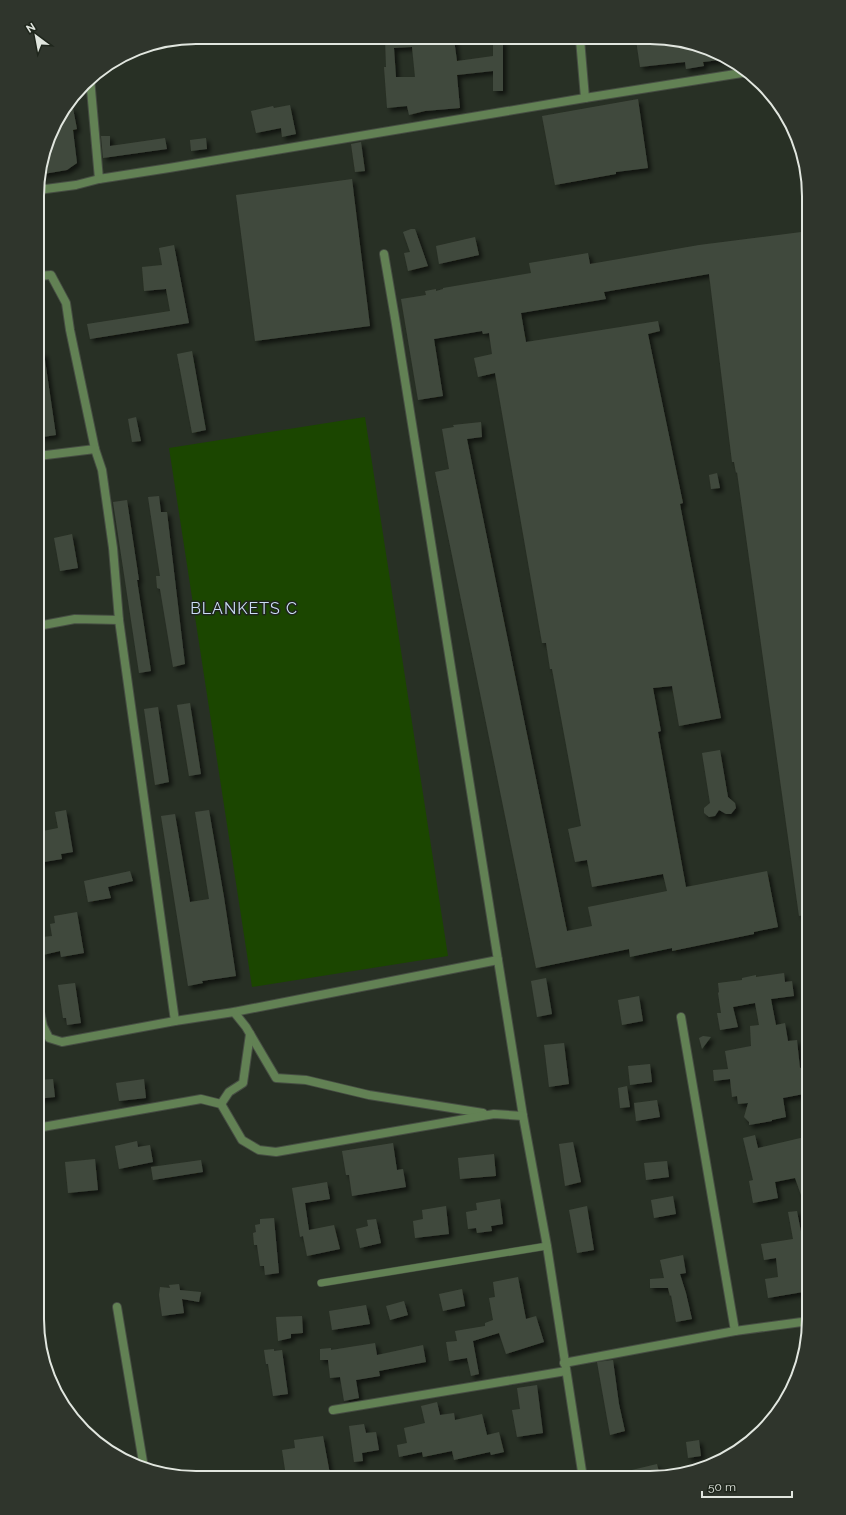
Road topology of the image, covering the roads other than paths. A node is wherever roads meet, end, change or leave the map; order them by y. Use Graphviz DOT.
graph roads {
  1 [pos="580,44"];
  2 [pos="740,73"];
  3 [pos="91,86"];
  4 [pos="585,98"];
  5 [pos="99,179"];
  6 [pos="44,189"];
  7 [pos="384,254"];
  8 [pos="44,276"];
  9 [pos="95,449"];
  10 [pos="44,455"];
  11 [pos="119,620"];
  12 [pos="44,625"];
  13 [pos="498,960"];
  14 [pos="234,1012"];
  15 [pos="681,1017"];
  16 [pos="175,1021"];
  17 [pos="44,1028"];
  18 [pos="250,1034"];
  19 [pos="221,1104"];
  20 [pos="494,1114"];
  21 [pos="523,1116"];
  22 [pos="44,1127"];
  23 [pos="547,1246"];
  24 [pos="321,1283"];
  25 [pos="117,1306"];
  26 [pos="802,1322"];
  27 [pos="735,1331"];
  28 [pos="565,1367"];
  29 [pos="333,1410"];
  30 [pos="143,1461"];
  31 [pos="582,1471"];
  1 -- 4 [label="street"];
  2 -- 4 [label="street"];
  3 -- 5 [label="street"];
  4 -- 5 [label="street"];
  5 -- 6 [label="street"];
  7 -- 13 [label="street"];
  8 -- 9 [label="street"];
  9 -- 10 [label="street"];
  9 -- 11 [label="street"];
  11 -- 12 [label="street"];
  11 -- 16 [label="street"];
  13 -- 14 [label="street"];
  13 -- 21 [label="street"];
  14 -- 16 [label="street"];
  14 -- 18 [label="street"];
  15 -- 27 [label="street"];
  16 -- 17 [label="street"];
  18 -- 19 [label="street"];
  18 -- 20 [label="street"];
  19 -- 20 [label="street"];
  19 -- 22 [label="street"];
  20 -- 21 [label="street"];
  21 -- 23 [label="street"];
  23 -- 24 [label="lane"];
  23 -- 28 [label="street"];
  25 -- 30 [label="street"];
  26 -- 27 [label="street"];
  27 -- 28 [label="street"];
  28 -- 29 [label="street"];
  28 -- 31 [label="street"];
}
